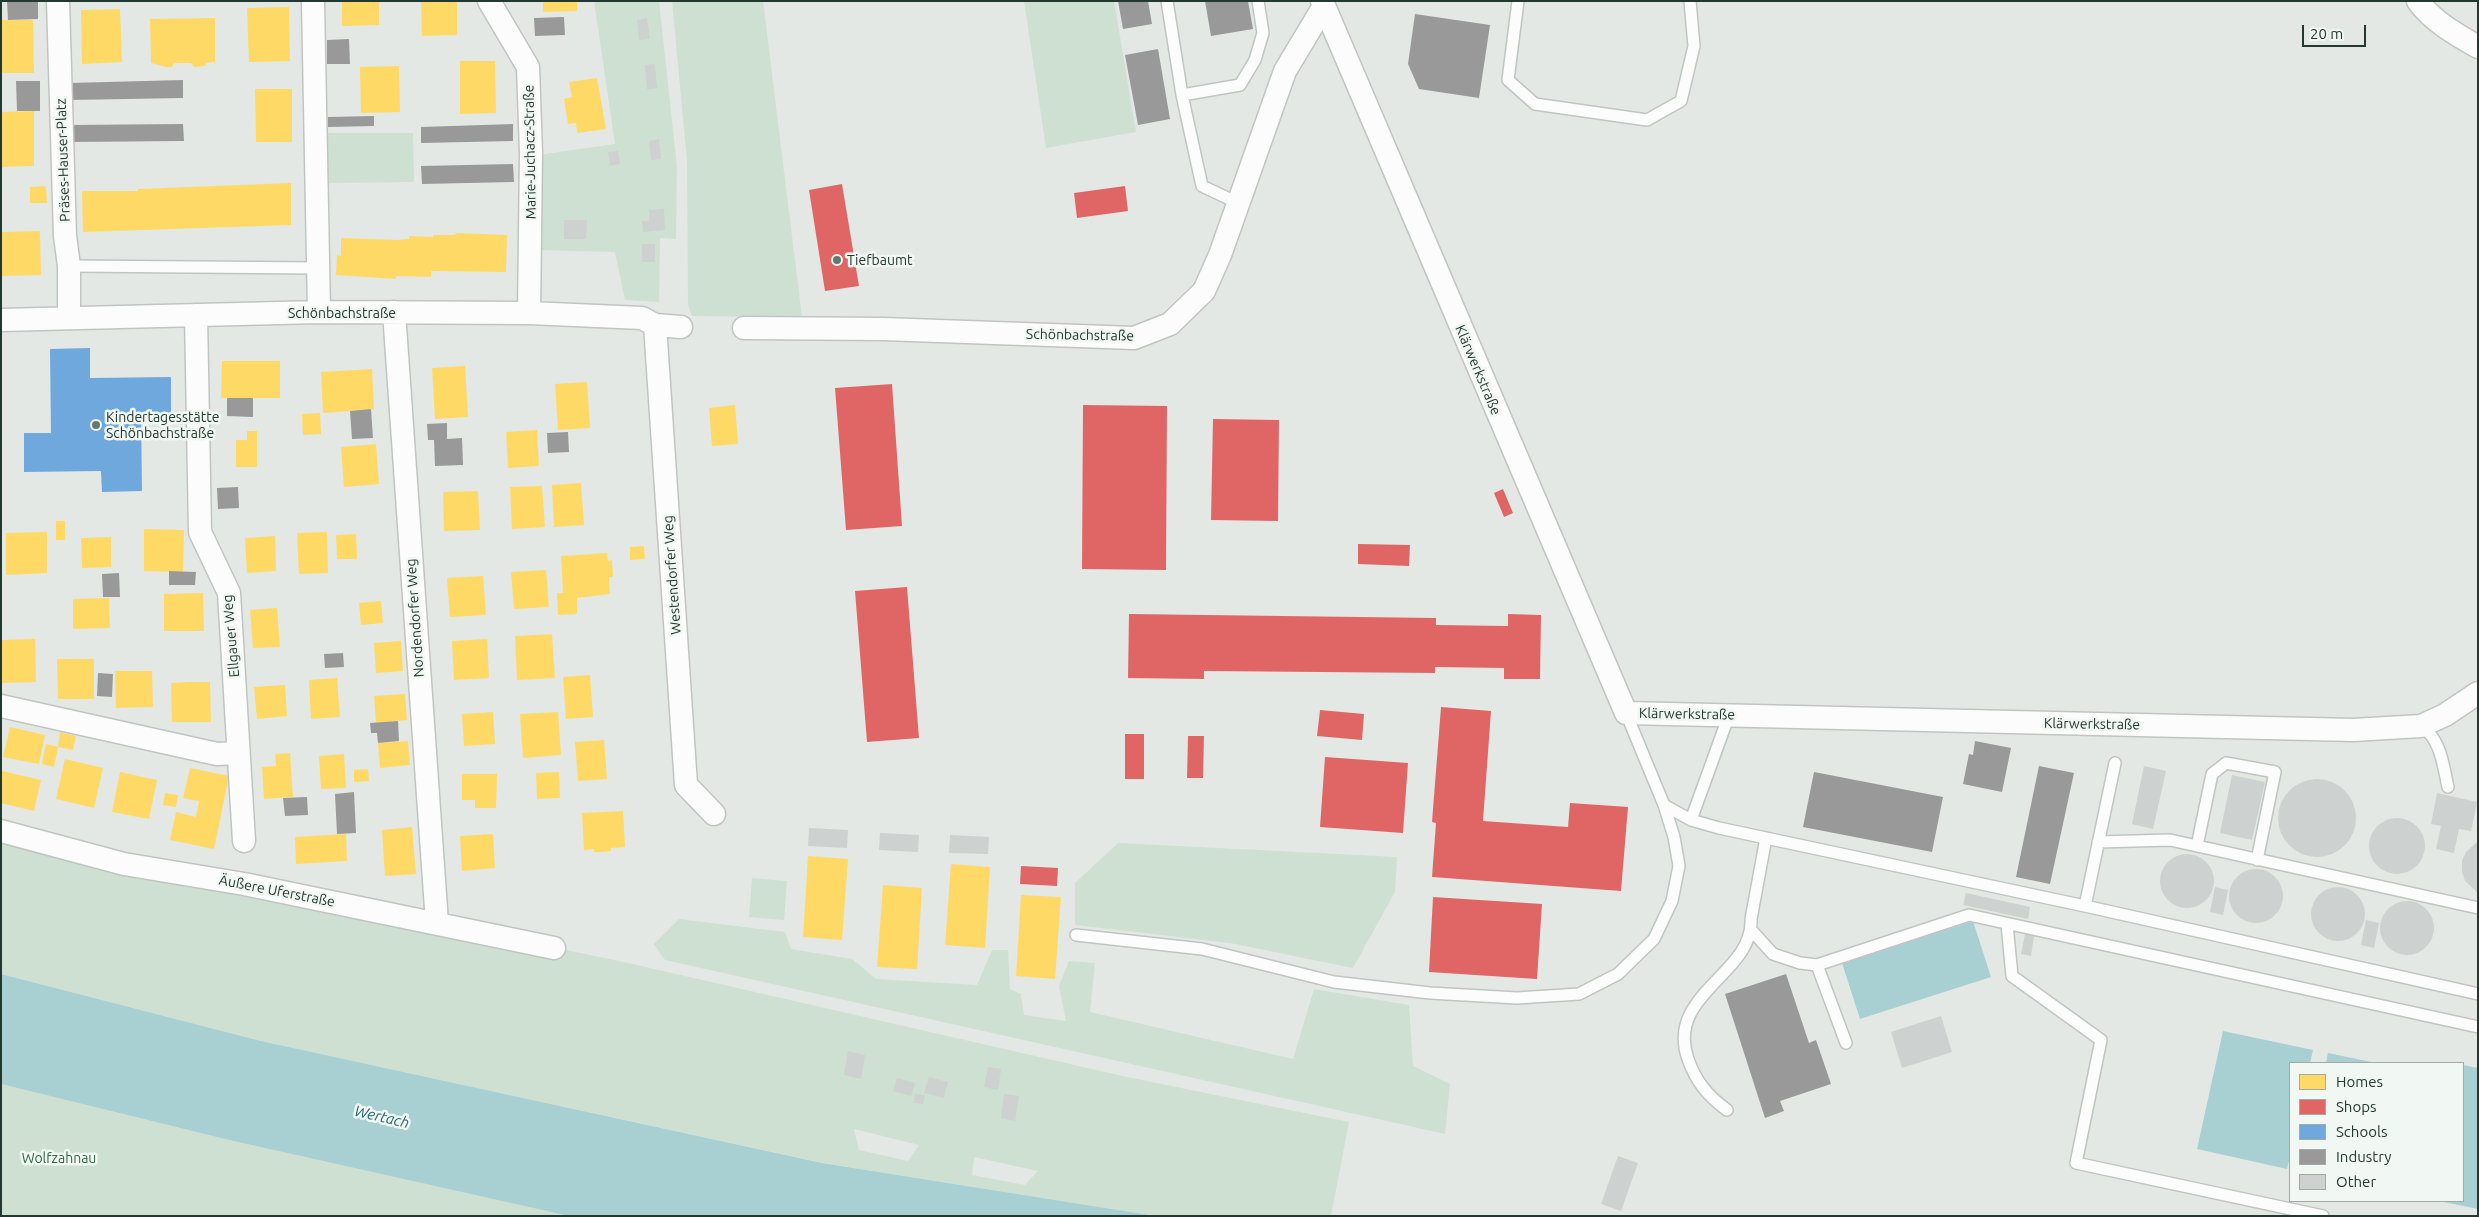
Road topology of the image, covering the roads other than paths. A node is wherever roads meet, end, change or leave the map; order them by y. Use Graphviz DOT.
graph roads {
  1 [pos="58,1"];
  2 [pos="313,1"];
  3 [pos="489,1"];
  4 [pos="1167,1"];
  5 [pos="1258,1"];
  6 [pos="1518,1"];
  7 [pos="1690,1"];
  8 [pos="2418,1"];
  9 [pos="1323,4"];
  10 [pos="2478,46"];
  11 [pos="1182,95"];
  12 [pos="1238,203"];
  13 [pos="69,266"];
  14 [pos="317,268"];
  15 [pos="319,312"];
  16 [pos="394,312"];
  17 [pos="529,314"];
  18 [pos="196,315"];
  19 [pos="69,318"];
  20 [pos="1,320"];
  21 [pos="655,325"];
  22 [pos="681,327"];
  23 [pos="744,328"];
  24 [pos="2478,693"];
  25 [pos="1,706"];
  26 [pos="1626,713"];
  27 [pos="1729,715"];
  28 [pos="2421,726"];
  29 [pos="238,754"];
  30 [pos="2114,763"];
  31 [pos="2448,787"];
  32 [pos="1664,805"];
  33 [pos="714,814"];
  34 [pos="1691,820"];
  35 [pos="1,831"];
  36 [pos="1766,838"];
  37 [pos="244,842"];
  38 [pos="2098,842"];
  39 [pos="2197,846"];
  40 [pos="2257,860"];
  41 [pos="2085,906"];
  42 [pos="2478,908"];
  43 [pos="437,923"];
  44 [pos="2007,924"];
  45 [pos="1752,931"];
  46 [pos="1076,935"];
  47 [pos="554,948"];
  48 [pos="1817,964"];
  49 [pos="2478,994"];
  50 [pos="2478,1027"];
  51 [pos="1846,1043"];
  52 [pos="1727,1110"];
  53 [pos="2323,1216"];
  1 -- 13 [label="street, Präses-Hauser-Platz"];
  2 -- 14 [label="street"];
  3 -- 17 [label="street, Marie-Juchacz-Straße"];
  4 -- 11 [label="lane"];
  5 -- 11 [label="lane"];
  6 -- 7 [label="lane"];
  8 -- 10 [label="street"];
  9 -- 12 [label="street, Schönbachstraße"];
  9 -- 26 [label="street, Klärwerkstraße"];
  11 -- 12 [label="lane"];
  12 -- 23 [label="street, Schönbachstraße"];
  13 -- 14 [label="lane"];
  13 -- 19 [label="street, Präses-Hauser-Platz"];
  14 -- 15 [label="street"];
  15 -- 16 [label="street, Schönbachstraße"];
  15 -- 18 [label="street, Schönbachstraße"];
  16 -- 17 [label="street, Schönbachstraße"];
  16 -- 43 [label="street, Nordendorfer Weg"];
  17 -- 21 [label="street, Schönbachstraße"];
  18 -- 19 [label="street, Schönbachstraße"];
  18 -- 29 [label="street, Ellgauer Weg"];
  19 -- 20 [label="street, Schönbachstraße"];
  21 -- 22 [label="street, Schönbachstraße"];
  21 -- 33 [label="street, Westendorfer Weg"];
  24 -- 28 [label="street, Klärwerkstraße"];
  25 -- 29 [label="street"];
  26 -- 27 [label="street, Klärwerkstraße"];
  26 -- 32 [label="lane"];
  27 -- 28 [label="street, Klärwerkstraße"];
  27 -- 34 [label="lane"];
  28 -- 31 [label="lane"];
  29 -- 37 [label="street, Ellgauer Weg"];
  30 -- 38 [label="lane"];
  32 -- 34 [label="lane"];
  32 -- 46 [label="lane"];
  34 -- 36 [label="lane"];
  35 -- 43 [label="street, Äußere Uferstraße"];
  36 -- 41 [label="lane"];
  36 -- 45 [label="lane"];
  38 -- 39 [label="lane"];
  38 -- 41 [label="lane"];
  39 -- 40 [label="lane"];
  39 -- 40 [label="lane"];
  40 -- 42 [label="lane"];
  41 -- 49 [label="lane"];
  43 -- 47 [label="street, Äußere Uferstraße"];
  44 -- 48 [label="lane"];
  44 -- 50 [label="lane"];
  44 -- 53 [label="lane"];
  45 -- 48 [label="lane"];
  45 -- 52 [label="lane"];
  48 -- 51 [label="lane"];
}
